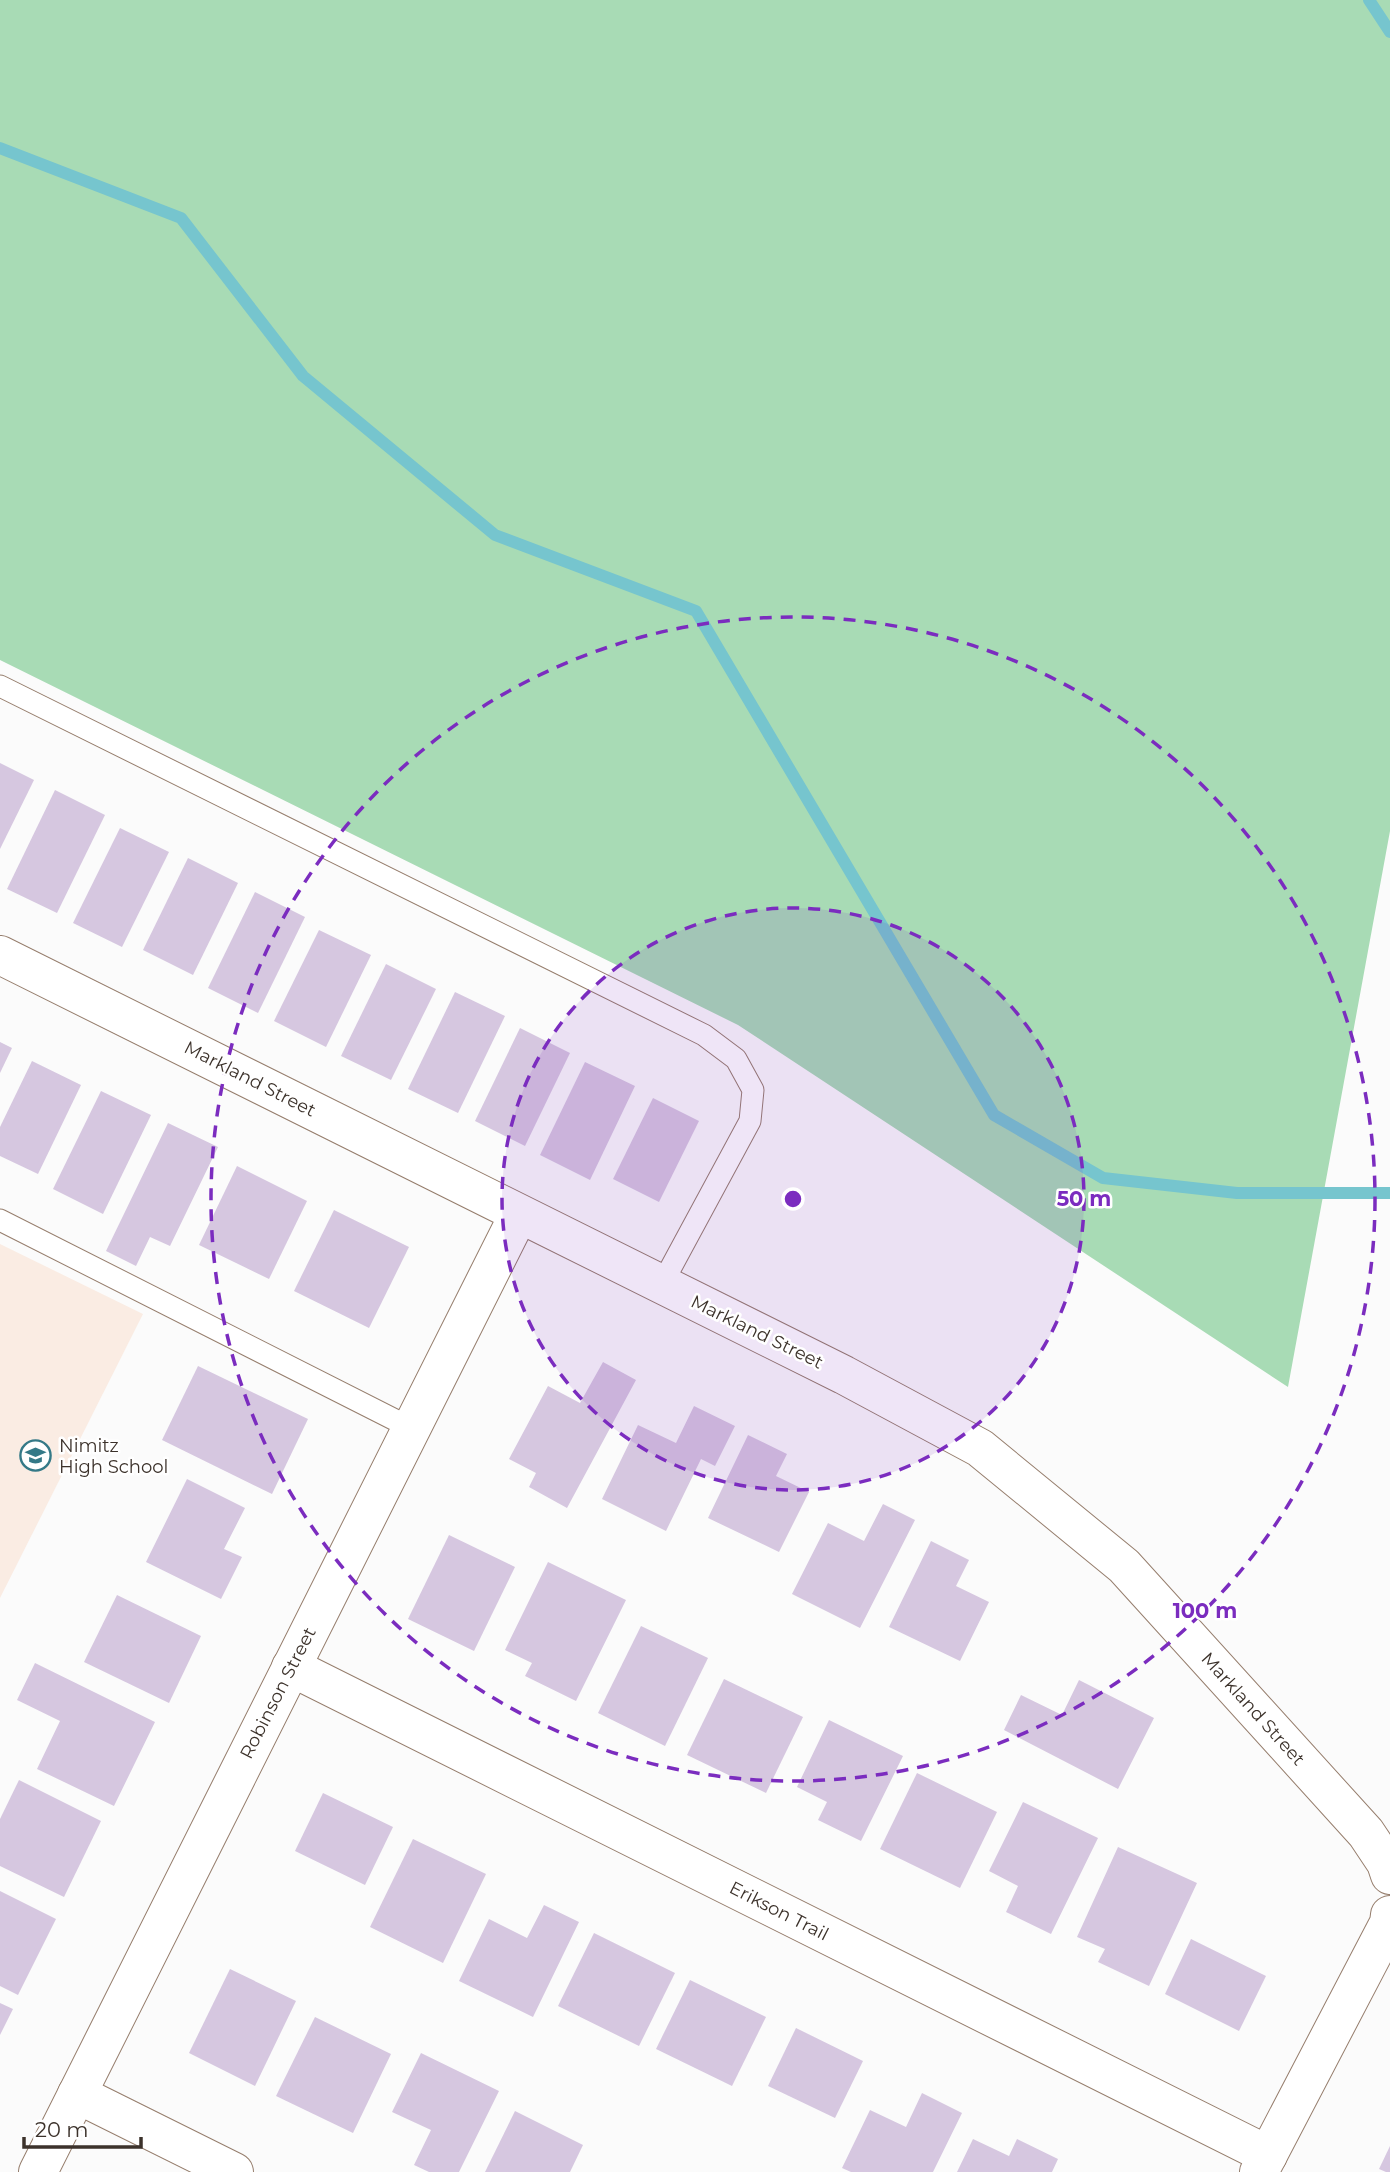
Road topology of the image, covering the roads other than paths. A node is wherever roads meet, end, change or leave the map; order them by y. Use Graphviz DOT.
graph roads {
  1 [pos="0,686"];
  2 [pos="0,955"];
  3 [pos="519,1214"];
  4 [pos="0,1220"];
  5 [pos="662,1284"];
  6 [pos="411,1428"];
  7 [pos="291,1667"];
  8 [pos="1390,1875"];
  9 [pos="1390,1915"];
  10 [pos="77,2094"];
  11 [pos="1263,2164"];
  12 [pos="38,2172"];
  13 [pos="234,2172"];
  1 -- 5 [label="lane"];
  2 -- 3 [label="street, Markland Street"];
  3 -- 5 [label="street, Markland Street"];
  3 -- 6 [label="street, Robinson Street"];
  4 -- 6 [label="lane"];
  5 -- 8 [label="street, Markland Street"];
  6 -- 7 [label="street, Robinson Street"];
  7 -- 10 [label="street, Robinson Street"];
  7 -- 11 [label="street, Erikson Trail"];
  9 -- 11 [label="street"];
  10 -- 12 [label="street, Robinson Street"];
  10 -- 13 [label="street"];
}
